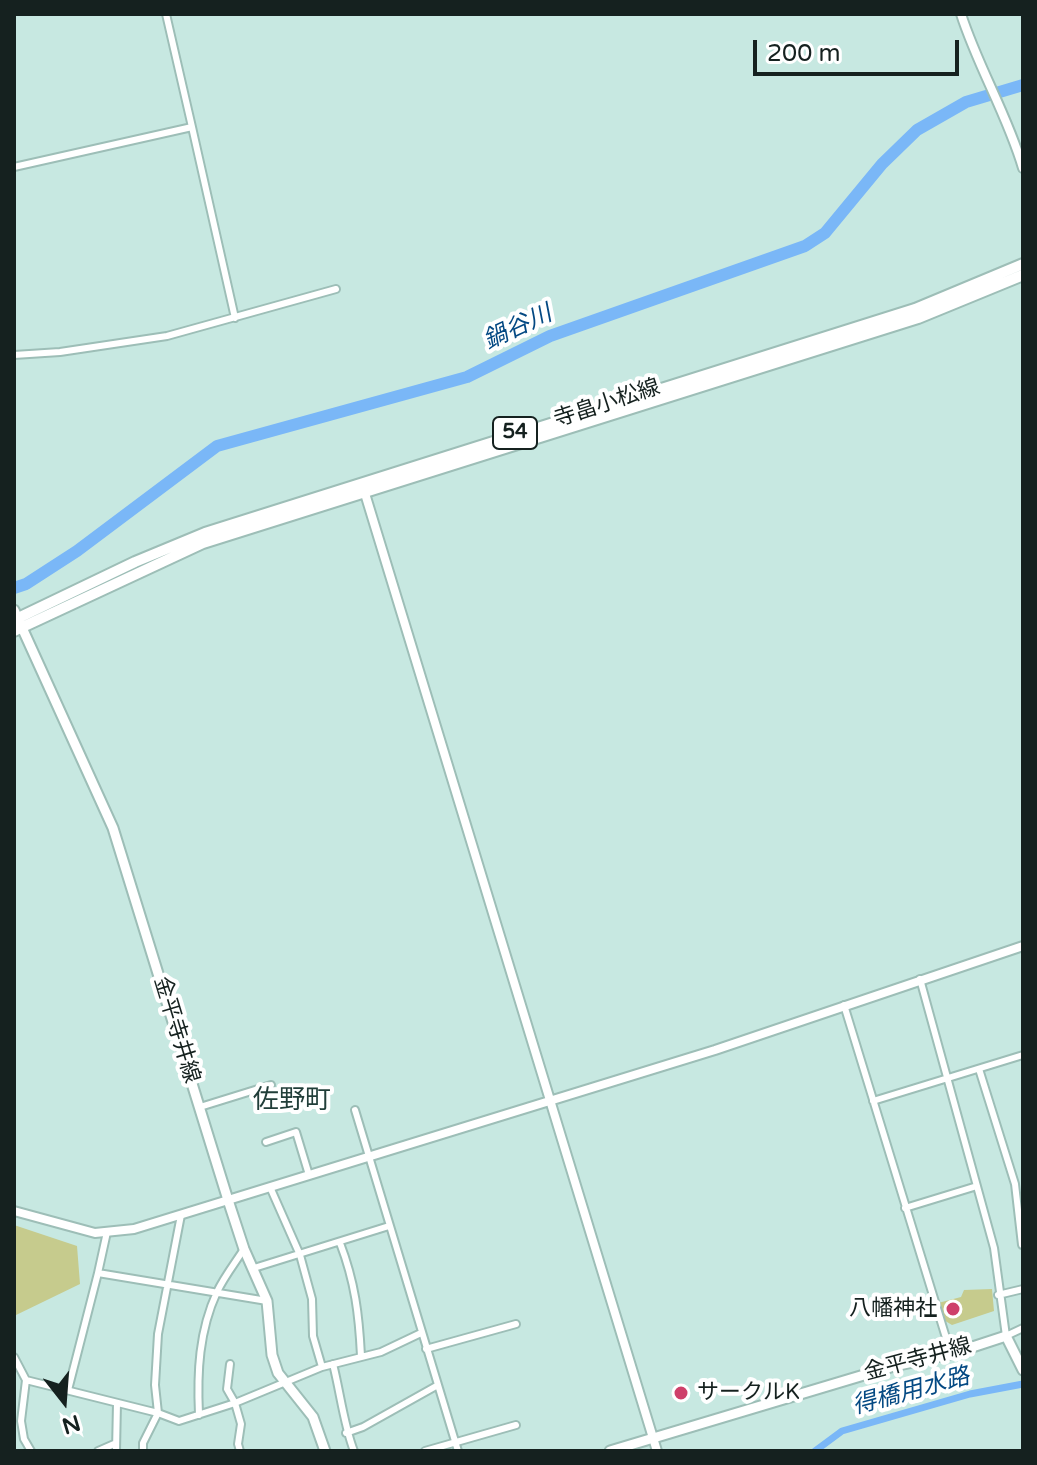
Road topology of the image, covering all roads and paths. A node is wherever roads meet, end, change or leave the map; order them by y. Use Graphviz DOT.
graph roads {
  1 [pos="166,14"];
  2 [pos="961,14"];
  3 [pos="192,127"];
  4 [pos="14,167"];
  5 [pos="1023,168"];
  6 [pos="1023,264"];
  7 [pos="1023,275"];
  8 [pos="336,289"];
  9 [pos="235,318"];
  10 [pos="14,355"];
  11 [pos="363,487"];
  12 [pos="16,621"];
  13 [pos="1023,946"];
  14 [pos="920,979"];
  15 [pos="844,1005"];
  16 [pos="1023,1055"];
  17 [pos="979,1069"];
  18 [pos="948,1079"];
  19 [pos="271,1085"];
  20 [pos="550,1099"];
  21 [pos="873,1101"];
  22 [pos="200,1107"];
  23 [pos="355,1110"];
  24 [pos="266,1142"];
  25 [pos="368,1156"];
  26 [pos="309,1175"];
  27 [pos="977,1186"];
  28 [pos="270,1187"];
  29 [pos="228,1200"];
  30 [pos="905,1208"];
  31 [pos="14,1211"];
  32 [pos="181,1215"];
  33 [pos="389,1226"];
  34 [pos="107,1232"];
  35 [pos="340,1243"];
  36 [pos="1022,1245"];
  37 [pos="244,1249"];
  38 [pos="300,1255"];
  39 [pos="254,1268"];
  40 [pos="98,1273"];
  41 [pos="169,1284"];
  42 [pos="1023,1289"];
  43 [pos="218,1291"];
  44 [pos="998,1295"];
  45 [pos="267,1301"];
  46 [pos="516,1324"];
  47 [pos="1023,1328"];
  48 [pos="421,1333"];
  49 [pos="1006,1336"];
  50 [pos="426,1349"];
  51 [pos="951,1354"];
  52 [pos="361,1356"];
  53 [pos="14,1357"];
  54 [pos="230,1364"];
  55 [pos="333,1364"];
  56 [pos="322,1367"];
  57 [pos="1023,1370"];
  58 [pos="26,1380"];
  59 [pos="286,1383"];
  60 [pos="438,1385"];
  61 [pos="68,1390"];
  62 [pos="117,1403"];
  63 [pos="235,1403"];
  64 [pos="158,1413"];
  65 [pos="199,1415"];
  66 [pos="516,1425"];
  67 [pos="346,1433"];
  68 [pos="653,1438"];
  69 [pos="457,1447"];
  70 [pos="115,1448"];
  71 [pos="31,1451"];
  72 [pos="98,1451"];
  73 [pos="143,1451"];
  74 [pos="240,1451"];
  75 [pos="325,1451"];
  76 [pos="354,1451"];
  77 [pos="425,1451"];
  78 [pos="610,1451"];
  79 [pos="657,1451"];
  1 -- 3 [label="street"];
  2 -- 5 [label="street"];
  3 -- 4 [label="street"];
  3 -- 9 [label="street"];
  6 -- 11 [label="main road, 寺畠小松線 / 54"];
  7 -- 11 [label="main road, 寺畠小松線 / 54"];
  8 -- 9 [label="street"];
  9 -- 10 [label="street"];
  11 -- 12 [label="main road, 寺畠小松線 / 54"];
  11 -- 20 [label="street"];
  12 -- 22 [label="main road, 金平寺井線"];
  13 -- 14 [label="street"];
  14 -- 15 [label="street"];
  14 -- 18 [label="street"];
  15 -- 20 [label="street"];
  15 -- 21 [label="street"];
  16 -- 17 [label="street"];
  17 -- 18 [label="street"];
  17 -- 36 [label="street"];
  18 -- 21 [label="street"];
  18 -- 27 [label="street"];
  19 -- 22 [label="street"];
  20 -- 25 [label="street"];
  20 -- 68 [label="street"];
  21 -- 30 [label="street"];
  22 -- 29 [label="main road, 金平寺井線"];
  23 -- 25 [label="street"];
  24 -- 26 [label="street"];
  25 -- 26 [label="street"];
  25 -- 33 [label="street"];
  26 -- 28 [label="street"];
  27 -- 30 [label="street"];
  27 -- 44 [label="street"];
  28 -- 29 [label="street"];
  28 -- 38 [label="street"];
  29 -- 32 [label="street"];
  29 -- 37 [label="main road, 金平寺井線"];
  30 -- 51 [label="street"];
  31 -- 34 [label="street"];
  32 -- 34 [label="street"];
  32 -- 41 [label="street"];
  33 -- 35 [label="street"];
  33 -- 48 [label="street"];
  34 -- 40 [label="street"];
  35 -- 38 [label="street"];
  35 -- 52 [label="street"];
  37 -- 39 [label="main road, 金平寺井線"];
  37 -- 43 [label="street"];
  38 -- 39 [label="street"];
  38 -- 56 [label="street"];
  39 -- 45 [label="main road, 金平寺井線"];
  40 -- 41 [label="street"];
  40 -- 61 [label="street"];
  41 -- 43 [label="street"];
  41 -- 64 [label="street"];
  42 -- 44 [label="street"];
  43 -- 45 [label="street"];
  43 -- 65 [label="street"];
  44 -- 49 [label="street"];
  45 -- 59 [label="main road, 金平寺井線"];
  46 -- 50 [label="street"];
  47 -- 49 [label="street"];
  48 -- 50 [label="street"];
  48 -- 52 [label="street"];
  49 -- 51 [label="main road, 金平寺井線"];
  49 -- 57 [label="main road"];
  50 -- 60 [label="street"];
  51 -- 68 [label="main road, 金平寺井線"];
  52 -- 55 [label="street"];
  53 -- 58 [label="street"];
  54 -- 63 [label="street"];
  55 -- 56 [label="street"];
  55 -- 67 [label="street"];
  56 -- 59 [label="street"];
  58 -- 61 [label="street"];
  58 -- 71 [label="street"];
  59 -- 63 [label="street"];
  59 -- 75 [label="main road, 金平寺井線"];
  60 -- 67 [label="street"];
  60 -- 69 [label="street"];
  61 -- 62 [label="street"];
  62 -- 64 [label="street"];
  62 -- 70 [label="street"];
  63 -- 65 [label="street"];
  63 -- 74 [label="street"];
  64 -- 65 [label="street"];
  64 -- 73 [label="street"];
  66 -- 69 [label="street"];
  67 -- 76 [label="street"];
  68 -- 78 [label="main road, 金平寺井線"];
  68 -- 79 [label="street"];
  69 -- 77 [label="street"];
  70 -- 72 [label="street"];
}
